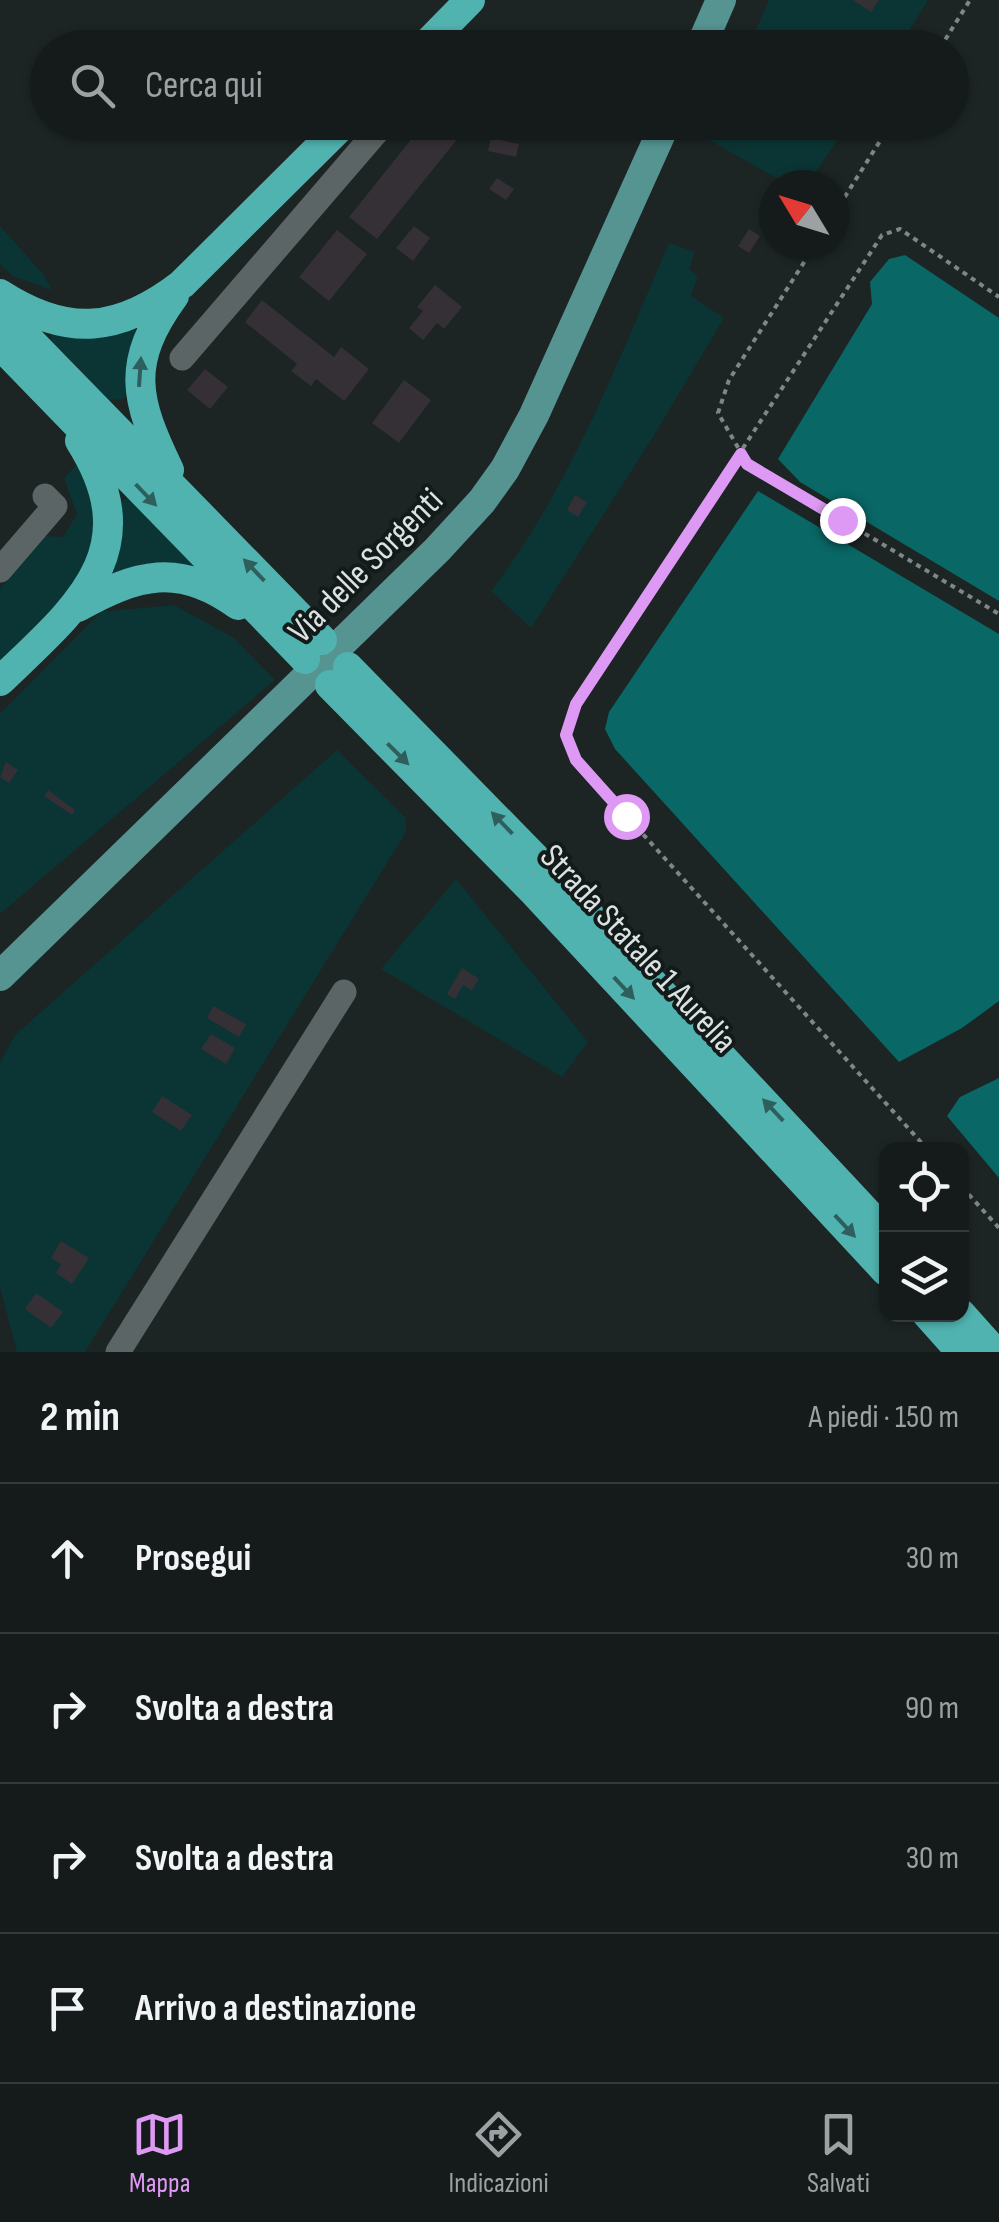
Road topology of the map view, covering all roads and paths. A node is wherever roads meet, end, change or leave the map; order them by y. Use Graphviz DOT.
graph roads {
  1 [pos="470,0"];
  2 [pos="970,0"];
  3 [pos="720,1"];
  4 [pos="442,30"];
  5 [pos="708,30"];
  6 [pos="951,30"];
  7 [pos="327,140"];
  8 [pos="372,140"];
  9 [pos="658,140"];
  10 [pos="881,140"];
  11 [pos="849,190"];
  12 [pos="805,260"];
  13 [pos="182,284"];
  14 [pos="0,294"];
  15 [pos="999,297"];
  16 [pos="0,310"];
  17 [pos="0,345"];
  18 [pos="182,358"];
  19 [pos="54,400"];
  20 [pos="741,454"];
  21 [pos="182,495"];
  22 [pos="46,496"];
  23 [pos="0,570"];
  24 [pos="75,609"];
  25 [pos="999,614"];
  26 [pos="305,646"];
  27 [pos="0,682"];
  28 [pos="0,976"];
  29 [pos="344,992"];
  30 [pos="921,1142"];
  31 [pos="969,1195"];
  32 [pos="999,1228"];
  33 [pos="884,1232"];
  34 [pos="879,1263"];
  35 [pos="934,1322"];
  36 [pos="968,1322"];
  37 [pos="118,1352"];
  38 [pos="962,1352"];
  39 [pos="995,1352"];
  1 -- 4 [label="highway"];
  2 -- 6 [label="path"];
  3 -- 5 [label="main road"];
  7 -- 13 [label="highway"];
  8 -- 18 [label="street"];
  9 -- 28 [label="main road, Via delle Sorgenti"];
  10 -- 11 [label="path"];
  12 -- 20 [label="path"];
  13 -- 14 [label="highway"];
  21 -- 13 [label="highway, one-way"];
  15 -- 20 [label="path"];
  16 -- 21 [label="highway"];
  17 -- 19 [label="highway"];
  19 -- 24 [label="highway"];
  19 -- 26 [label="highway, one-way"];
  20 -- 25 [label="path"];
  20 -- 30 [label="path"];
  26 -- 21 [label="highway, one-way"];
  22 -- 23 [label="street"];
  24 -- 26 [label="highway"];
  24 -- 27 [label="highway"];
  29 -- 37 [label="street"];
  31 -- 32 [label="path"];
  33 -- 34 [label="highway, Strada Statale 1 Aurelia, one-way"];
  35 -- 38 [label="highway"];
  36 -- 39 [label="highway"];
}
